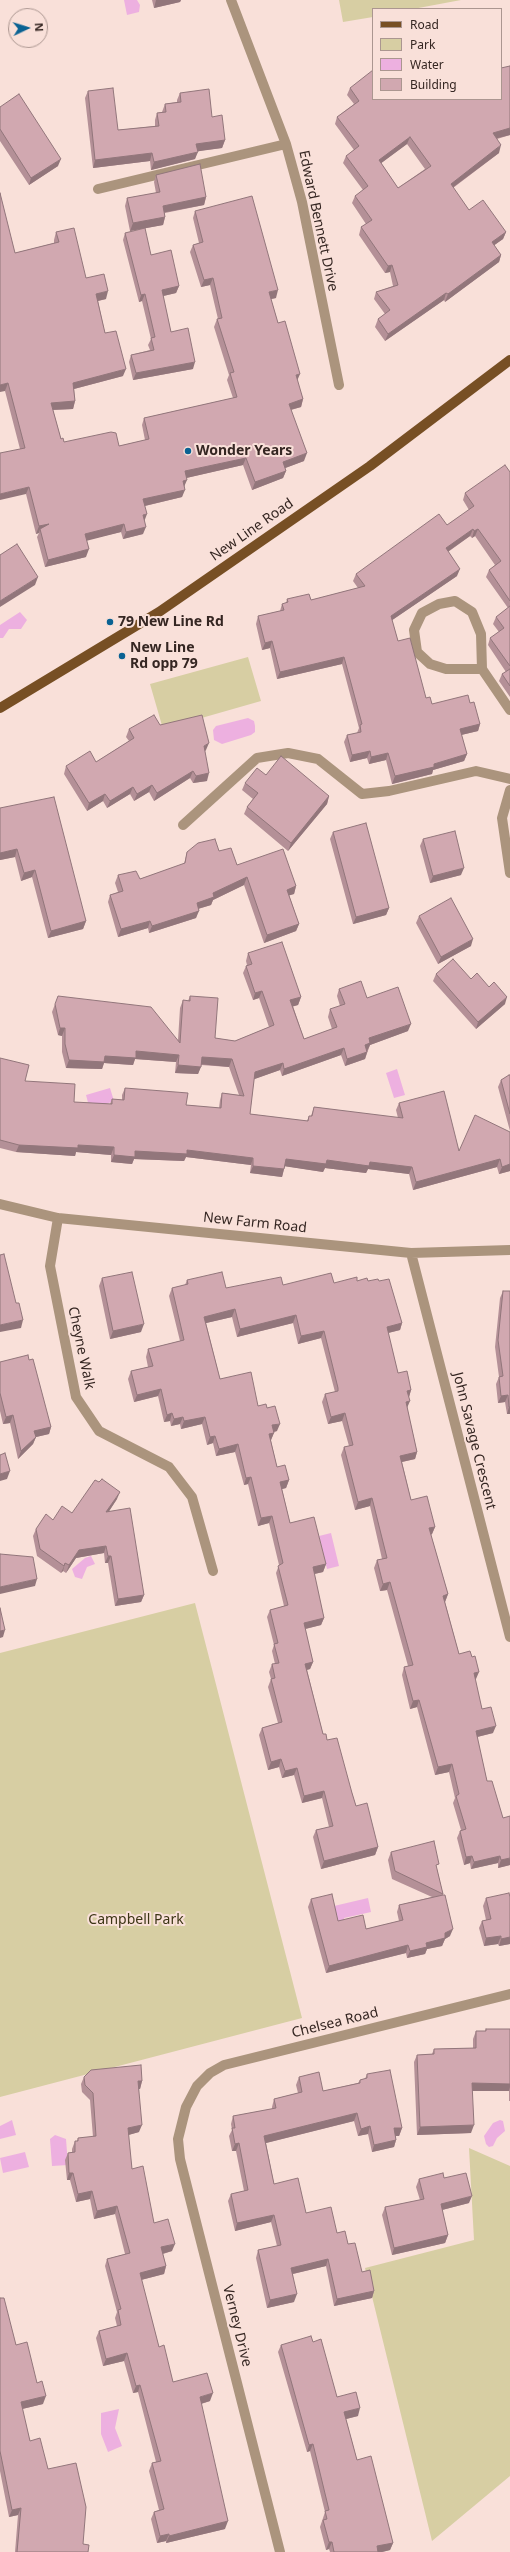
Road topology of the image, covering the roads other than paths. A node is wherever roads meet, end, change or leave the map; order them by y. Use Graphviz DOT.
graph roads {
  1 [pos="231,0"];
  2 [pos="286,144"];
  3 [pos="98,188"];
  4 [pos="510,360"];
  5 [pos="339,385"];
  6 [pos="482,669"];
  7 [pos="0,708"];
  8 [pos="510,710"];
  9 [pos="510,779"];
  10 [pos="510,790"];
  11 [pos="183,825"];
  12 [pos="510,873"];
  13 [pos="0,1204"];
  14 [pos="58,1218"];
  15 [pos="510,1250"];
  16 [pos="411,1253"];
  17 [pos="213,1571"];
  18 [pos="510,1637"];
  19 [pos="510,1994"];
  20 [pos="186,2108"];
  21 [pos="280,2552"];
  1 -- 2 [label="street, Edward Bennett Drive"];
  2 -- 3 [label="street"];
  2 -- 5 [label="street, Edward Bennett Drive"];
  4 -- 7 [label="main road, New Line Road"];
  6 -- 6 [label="street"];
  6 -- 8 [label="street"];
  9 -- 11 [label="street"];
  10 -- 12 [label="street"];
  13 -- 14 [label="street, New Farm Road"];
  14 -- 16 [label="street, New Farm Road"];
  14 -- 17 [label="street, Cheyne Walk"];
  15 -- 16 [label="street, New Farm Road"];
  16 -- 18 [label="street, John Savage Crescent"];
  19 -- 20 [label="street, Chelsea Road"];
  20 -- 21 [label="street, Verney Drive"];
}
